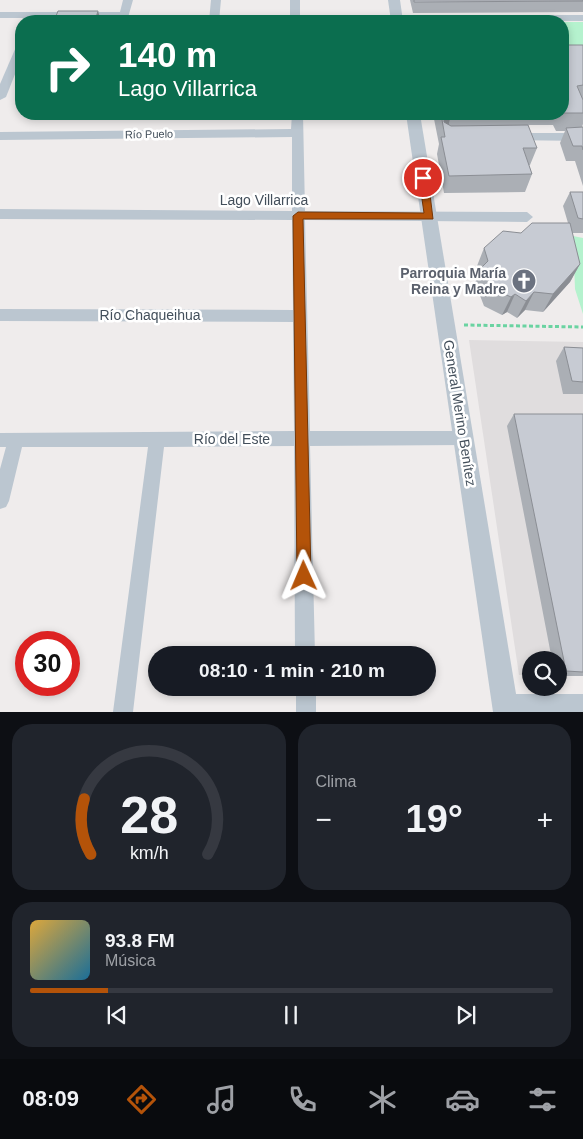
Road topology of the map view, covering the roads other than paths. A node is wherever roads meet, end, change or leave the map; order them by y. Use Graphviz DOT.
graph roads {
  1 [pos="128,0"];
  2 [pos="216,0"];
  3 [pos="295,0"];
  4 [pos="394,0"];
  5 [pos="0,15"];
  6 [pos="124,15"];
  7 [pos="215,15"];
  8 [pos="295,15"];
  9 [pos="396,15"];
  10 [pos="15,16"];
  11 [pos="569,18"];
  12 [pos="583,18"];
  13 [pos="15,74"];
  14 [pos="0,97"];
  15 [pos="297,120"];
  16 [pos="414,120"];
  17 [pos="298,133"];
  18 [pos="0,136"];
  19 [pos="496,137"];
  20 [pos="583,137"];
  21 [pos="0,214"];
  22 [pos="298,216"];
  23 [pos="430,216"];
  24 [pos="527,217"];
  25 [pos="0,315"];
  26 [pos="300,316"];
  27 [pos="302,438"];
  28 [pos="464,438"];
  29 [pos="157,439"];
  30 [pos="8,440"];
  31 [pos="0,500"];
  32 [pos="305,646"];
  33 [pos="306,696"];
  34 [pos="583,704"];
  35 [pos="506,708"];
  36 [pos="123,712"];
  37 [pos="306,712"];
  1 -- 6 [label="street"];
  2 -- 7 [label="street"];
  3 -- 8 [label="street"];
  4 -- 9 [label="street"];
  5 -- 10 [label="street"];
  11 -- 12 [label="street"];
  13 -- 14 [label="street"];
  15 -- 17 [label="street"];
  16 -- 23 [label="street, General Merino Benítez"];
  17 -- 18 [label="street, Río Puelo"];
  17 -- 22 [label="street"];
  19 -- 20 [label="street"];
  21 -- 22 [label="street, Lago Villarrica"];
  22 -- 23 [label="street, Lago Villarrica"];
  22 -- 26 [label="street"];
  23 -- 24 [label="street, Lago Villarrica"];
  23 -- 28 [label="street, General Merino Benítez"];
  25 -- 26 [label="street, Río Chaqueihua"];
  26 -- 27 [label="street"];
  27 -- 28 [label="street, Río del Este"];
  27 -- 29 [label="street, Río del Este"];
  27 -- 32 [label="street"];
  28 -- 35 [label="street, General Merino Benítez"];
  29 -- 30 [label="street, Río del Este"];
  29 -- 36 [label="street"];
  30 -- 31 [label="street"];
  33 -- 37 [label="street"];
  34 -- 35 [label="street"];
}
